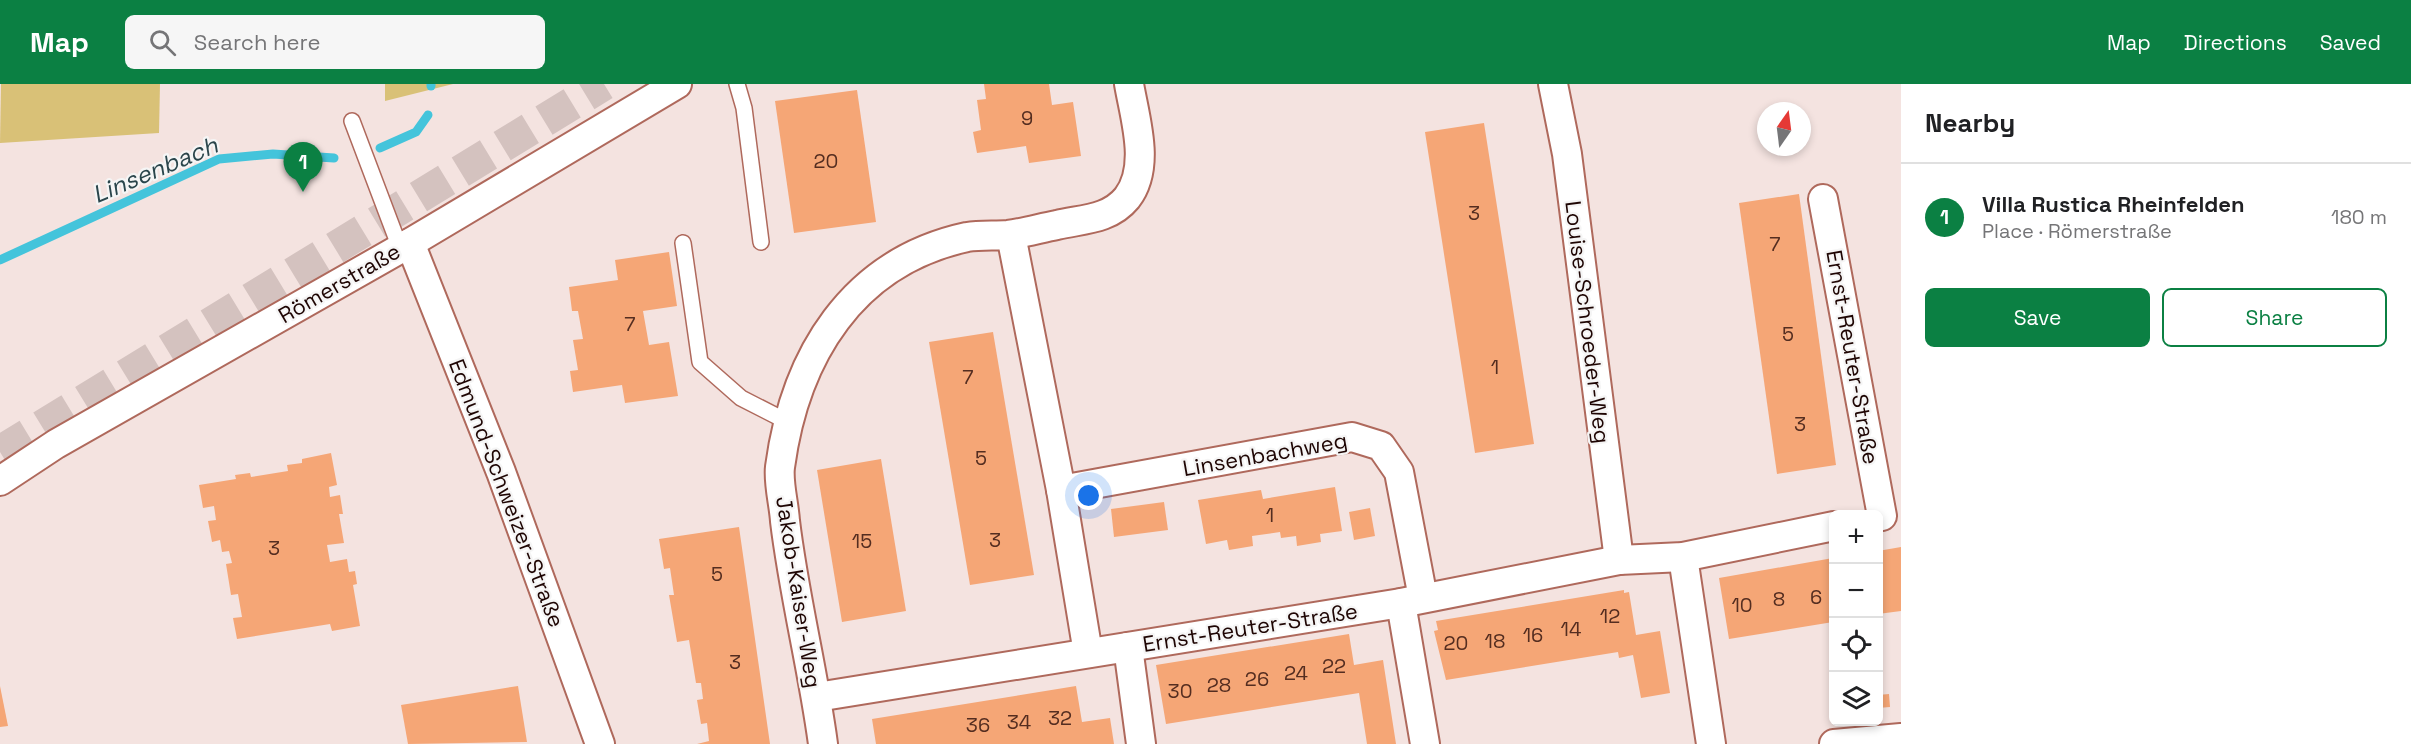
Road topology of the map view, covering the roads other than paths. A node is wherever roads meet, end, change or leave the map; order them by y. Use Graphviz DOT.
graph roads {
  1 [pos="677,84"];
  2 [pos="737,84"];
  3 [pos="1129,84"];
  4 [pos="1553,84"];
  5 [pos="352,121"];
  6 [pos="1823,199"];
  7 [pos="1011,235"];
  8 [pos="761,242"];
  9 [pos="683,243"];
  10 [pos="405,245"];
  11 [pos="790,423"];
  12 [pos="0,481"];
  13 [pos="1061,490"];
  14 [pos="1887,515"];
  15 [pos="1829,527"];
  16 [pos="1683,557"];
  17 [pos="1619,560"];
  18 [pos="1412,600"];
  19 [pos="1128,647"];
  20 [pos="1088,654"];
  21 [pos="817,698"];
  22 [pos="1901,738"];
  23 [pos="600,744"];
  24 [pos="823,744"];
  25 [pos="1141,744"];
  26 [pos="1425,744"];
  27 [pos="1711,744"];
  28 [pos="1834,744"];
  1 -- 10 [label="street, Römerstraße"];
  2 -- 8 [label="lane"];
  3 -- 7 [label="street, Jakob-Kaiser-Weg"];
  4 -- 17 [label="street, Louise-Schroeder-Weg"];
  5 -- 10 [label="lane"];
  6 -- 14 [label="street, Ernst-Reuter-Straße"];
  7 -- 11 [label="street, Jakob-Kaiser-Weg"];
  7 -- 13 [label="street"];
  9 -- 11 [label="lane"];
  10 -- 12 [label="street, Römerstraße"];
  10 -- 23 [label="street, Edmund-Schweizer-Straße"];
  11 -- 21 [label="street, Jakob-Kaiser-Weg"];
  13 -- 18 [label="street, Linsenbachweg"];
  13 -- 20 [label="street"];
  15 -- 16 [label="street, Ernst-Reuter-Straße"];
  16 -- 17 [label="street, Ernst-Reuter-Straße"];
  16 -- 27 [label="street"];
  17 -- 18 [label="street, Ernst-Reuter-Straße"];
  18 -- 19 [label="street, Ernst-Reuter-Straße"];
  18 -- 26 [label="street, Linsenbachweg"];
  19 -- 20 [label="street, Ernst-Reuter-Straße"];
  19 -- 25 [label="street"];
  20 -- 21 [label="street, Ernst-Reuter-Straße"];
  21 -- 24 [label="street, Jakob-Kaiser-Weg"];
  22 -- 28 [label="street"];
}
